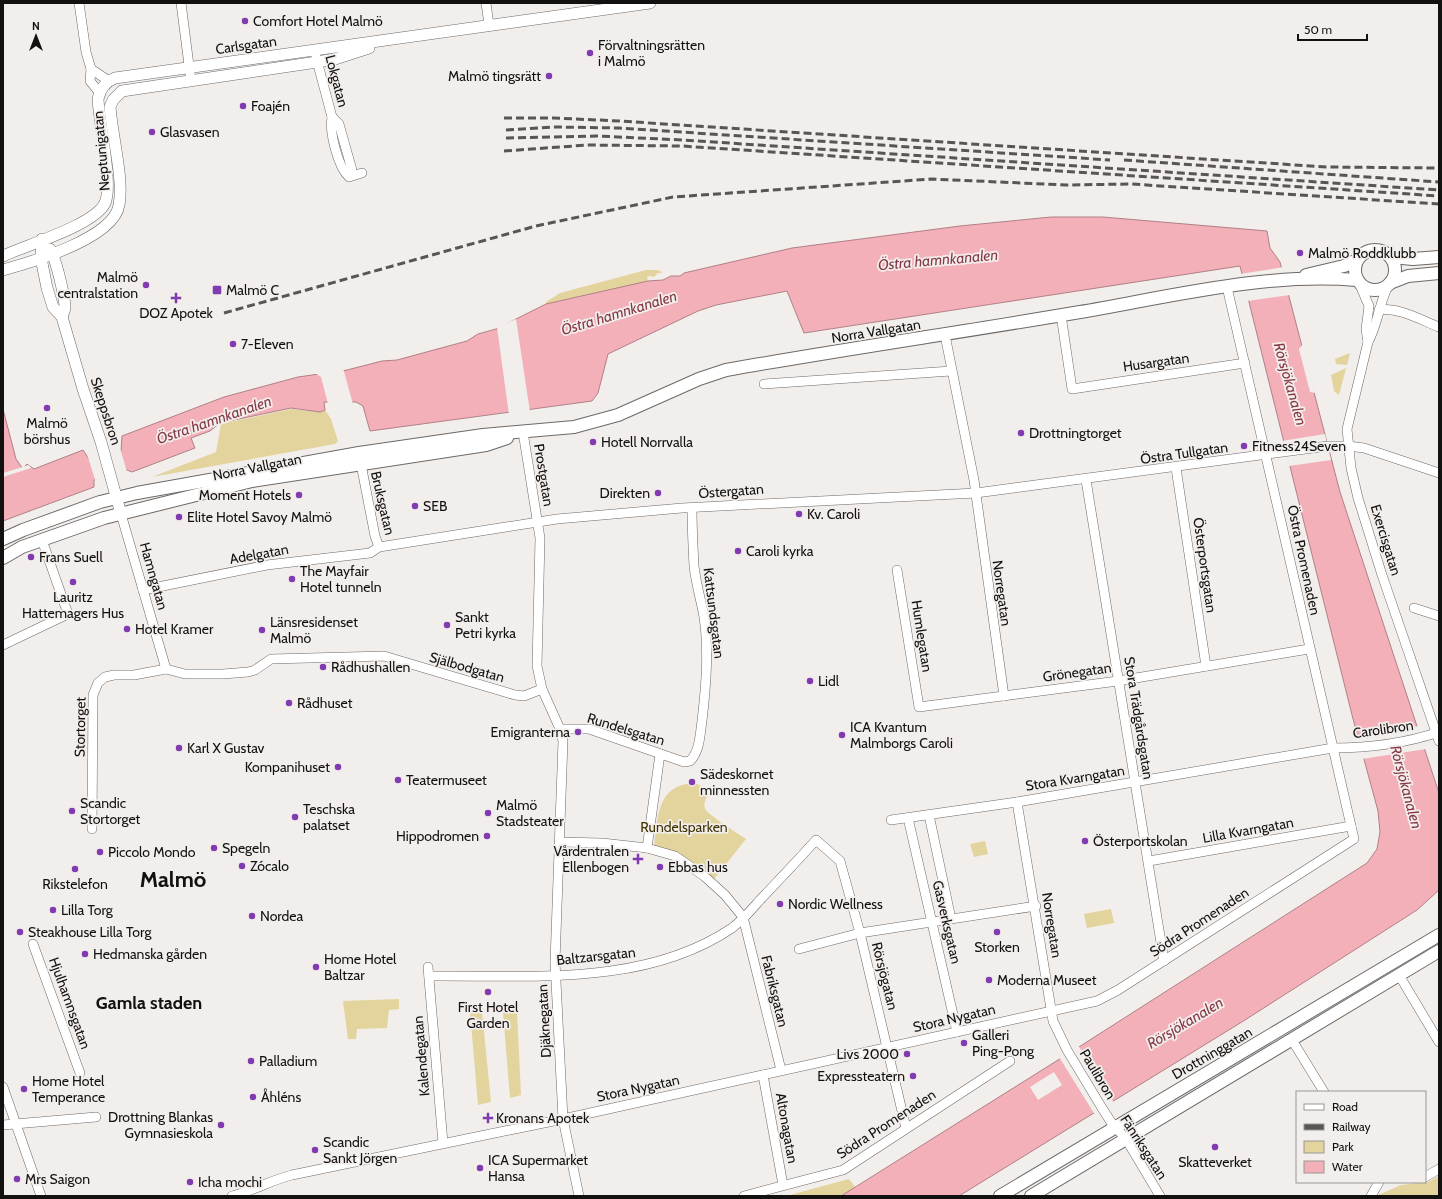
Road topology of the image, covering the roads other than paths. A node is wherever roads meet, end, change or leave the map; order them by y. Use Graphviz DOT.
graph roads {
  1 [pos="79,3"];
  2 [pos="181,3"];
  3 [pos="486,3"];
  4 [pos="650,3"];
  5 [pos="590,7"];
  6 [pos="489,25"];
  7 [pos="316,57"];
  8 [pos="190,68"];
  9 [pos="91,69"];
  10 [pos="191,80"];
  11 [pos="104,86"];
  12 [pos="113,100"];
  13 [pos="332,117"];
  14 [pos="351,173"];
  15 [pos="362,174"];
  16 [pos="42,239"];
  17 [pos="53,254"];
  18 [pos="3,256"];
  19 [pos="1391,257"];
  20 [pos="1439,257"];
  21 [pos="41,258"];
  22 [pos="1356,260"];
  23 [pos="3,270"];
  24 [pos="1439,273"];
  25 [pos="1288,280"];
  26 [pos="1358,282"];
  27 [pos="1389,285"];
  28 [pos="1227,287"];
  29 [pos="1379,310"];
  30 [pos="1061,315"];
  31 [pos="62,317"];
  32 [pos="1439,327"];
  33 [pos="945,335"];
  34 [pos="1368,342"];
  35 [pos="1245,363"];
  36 [pos="952,371"];
  37 [pos="764,384"];
  38 [pos="523,432"];
  39 [pos="1348,446"];
  40 [pos="1266,456"];
  41 [pos="360,458"];
  42 [pos="1176,468"];
  43 [pos="1439,473"];
  44 [pos="1086,480"];
  45 [pos="976,493"];
  46 [pos="117,498"];
  47 [pos="692,508"];
  48 [pos="121,514"];
  49 [pos="538,522"];
  50 [pos="3,539"];
  51 [pos="42,540"];
  52 [pos="379,548"];
  53 [pos="3,558"];
  54 [pos="897,570"];
  55 [pos="143,590"];
  56 [pos="1414,608"];
  57 [pos="1439,616"];
  58 [pos="3,644"];
  59 [pos="1309,649"];
  60 [pos="271,659"];
  61 [pos="1206,666"];
  62 [pos="166,669"];
  63 [pos="1118,681"];
  64 [pos="542,689"];
  65 [pos="1004,696"];
  66 [pos="919,707"];
  67 [pos="558,725"];
  68 [pos="1438,735"];
  69 [pos="1333,748"];
  70 [pos="660,754"];
  71 [pos="684,762"];
  72 [pos="1135,782"];
  73 [pos="1017,802"];
  74 [pos="929,815"];
  75 [pos="908,818"];
  76 [pos="891,820"];
  77 [pos="1351,826"];
  78 [pos="92,829"];
  79 [pos="1354,839"];
  80 [pos="816,840"];
  81 [pos="560,842"];
  82 [pos="647,848"];
  83 [pos="1149,861"];
  84 [pos="1036,906"];
  85 [pos="743,918"];
  86 [pos="951,919"];
  87 [pos="933,922"];
  88 [pos="860,933"];
  89 [pos="1439,935"];
  90 [pos="33,944"];
  91 [pos="799,949"];
  92 [pos="1439,951"];
  93 [pos="1164,961"];
  94 [pos="428,972"];
  95 [pos="556,975"];
  96 [pos="1399,975"];
  97 [pos="1052,1011"];
  98 [pos="957,1032"];
  99 [pos="1292,1040"];
  100 [pos="1439,1042"];
  101 [pos="888,1048"];
  102 [pos="1067,1050"];
  103 [pos="1010,1061"];
  104 [pos="781,1070"];
  105 [pos="80,1073"];
  106 [pos="763,1075"];
  107 [pos="3,1087"];
  108 [pos="1323,1091"];
  109 [pos="1106,1113"];
  110 [pos="96,1117"];
  111 [pos="563,1119"];
  112 [pos="16,1124"];
  113 [pos="3,1125"];
  114 [pos="1115,1127"];
  115 [pos="906,1128"];
  116 [pos="1126,1139"];
  117 [pos="443,1143"];
  118 [pos="1439,1170"];
  119 [pos="1426,1176"];
  120 [pos="1378,1183"];
  121 [pos="783,1185"];
  122 [pos="41,1196"];
  123 [pos="232,1196"];
  124 [pos="579,1196"];
  125 [pos="744,1196"];
  126 [pos="1000,1196"];
  127 [pos="1031,1196"];
  128 [pos="1160,1196"];
  129 [pos="1371,1196"];
  1 -- 9 [label="street"];
  2 -- 8 [label="street"];
  3 -- 6 [label="street"];
  4 -- 5 [label="street, Carlsgatan"];
  5 -- 6 [label="street, Carlsgatan"];
  6 -- 7 [label="street, Carlsgatan"];
  7 -- 8 [label="street, Carlsgatan"];
  7 -- 10 [label="street, Carlsgatan"];
  7 -- 13 [label="street, Lokgatan"];
  8 -- 10 [label="street"];
  8 -- 11 [label="street, Carlsgatan"];
  9 -- 11 [label="street"];
  9 -- 11 [label="street"];
  10 -- 12 [label="street, Carlsgatan"];
  11 -- 16 [label="street, Neptunigatan"];
  12 -- 17 [label="street, Neptunigatan"];
  13 -- 14 [label="street, Lokgatan"];
  13 -- 15 [label="street, Lokgatan"];
  16 -- 17 [label="street, Skeppsbron"];
  16 -- 18 [label="street, Neptunigatan"];
  16 -- 21 [label="street, Skeppsbron"];
  17 -- 21 [label="street, Neptunigatan"];
  17 -- 31 [label="street, Skeppsbron"];
  19 -- 20 [label="main road"];
  19 -- 22 [label="main road"];
  19 -- 27 [label="main road"];
  21 -- 23 [label="street, Neptunigatan"];
  21 -- 31 [label="street, Skeppsbron"];
  22 -- 25 [label="main road"];
  22 -- 26 [label="main road"];
  24 -- 27 [label="main road"];
  25 -- 26 [label="main road"];
  25 -- 28 [label="main road, Norra Vallgatan"];
  26 -- 27 [label="main road"];
  26 -- 34 [label="street, Exercisgatan"];
  27 -- 29 [label="street, Exercisgatan"];
  28 -- 30 [label="main road, Norra Vallgatan"];
  28 -- 35 [label="street, Östra Promenaden"];
  29 -- 32 [label="street"];
  29 -- 34 [label="street, Exercisgatan"];
  30 -- 33 [label="main road, Norra Vallgatan"];
  30 -- 35 [label="street, Husargatan"];
  31 -- 46 [label="street, Skeppsbron"];
  33 -- 36 [label="street"];
  33 -- 38 [label="main road, Norra Vallgatan"];
  34 -- 39 [label="street, Exercisgatan"];
  35 -- 40 [label="street, Östra Promenaden"];
  36 -- 37 [label="street"];
  36 -- 45 [label="street"];
  38 -- 41 [label="main road, Norra Vallgatan"];
  38 -- 49 [label="street, Prostgatan"];
  39 -- 40 [label="street, Östra Tullgatan"];
  39 -- 43 [label="street"];
  39 -- 68 [label="street, Exercisgatan"];
  40 -- 42 [label="street, Östra Tullgatan"];
  40 -- 59 [label="street, Östra Promenaden"];
  41 -- 46 [label="main road, Norra Vallgatan"];
  41 -- 48 [label="main road, Norra Vallgatan"];
  41 -- 52 [label="street, Bruksgatan"];
  42 -- 44 [label="street, Östra Tullgatan"];
  42 -- 61 [label="street, Österportsgatan"];
  44 -- 45 [label="street, Östergatan"];
  44 -- 63 [label="street, Stora Trädgårdsgatan"];
  45 -- 47 [label="street, Östergatan"];
  45 -- 65 [label="street, Norregatan"];
  46 -- 48 [label="street, Skeppsbron"];
  46 -- 50 [label="main road, Norra Vallgatan"];
  47 -- 49 [label="street, Östergatan"];
  47 -- 71 [label="street, Kattsundsgatan"];
  48 -- 51 [label="main road, Norra Vallgatan"];
  48 -- 55 [label="street, Hamngatan"];
  49 -- 52 [label="street, Östergatan"];
  49 -- 64 [label="street, Prostgatan"];
  51 -- 53 [label="main road, Norra Vallgatan"];
  51 -- 58 [label="street"];
  52 -- 55 [label="street, Adelgatan"];
  54 -- 66 [label="street, Humlegatan"];
  55 -- 62 [label="street, Hamngatan"];
  56 -- 57 [label="street"];
  59 -- 61 [label="street, Grönegatan"];
  59 -- 69 [label="street, Östra Promenaden"];
  60 -- 62 [label="street, Stortorget"];
  60 -- 64 [label="street, Själbodgatan"];
  61 -- 63 [label="street, Grönegatan"];
  62 -- 78 [label="street, Stortorget"];
  63 -- 65 [label="street, Grönegatan"];
  63 -- 72 [label="street, Stora Trädgårdsgatan"];
  64 -- 67 [label="street, Djäknegatan"];
  65 -- 66 [label="street, Grönegatan"];
  67 -- 70 [label="street, Rundelsgatan"];
  67 -- 81 [label="street, Djäknegatan"];
  68 -- 69 [label="street, Carolibron"];
  69 -- 72 [label="street, Stora Kvarngatan"];
  69 -- 77 [label="street, Östra Promenaden"];
  70 -- 71 [label="street, Rundelsgatan"];
  70 -- 82 [label="street"];
  72 -- 73 [label="street, Stora Kvarngatan"];
  72 -- 83 [label="street, Stora Trädgårdsgatan"];
  73 -- 74 [label="street, Stora Kvarngatan"];
  73 -- 84 [label="street, Norregatan"];
  74 -- 75 [label="street, Stora Kvarngatan"];
  74 -- 86 [label="street, Gasverksgatan"];
  75 -- 76 [label="street, Stora Kvarngatan"];
  75 -- 87 [label="street, Gasverksgatan"];
  77 -- 79 [label="street, Östra Promenaden"];
  77 -- 83 [label="street, Lilla Kvarngatan"];
  79 -- 93 [label="street, Södra Promenaden"];
  80 -- 85 [label="street, Baltzarsgatan"];
  80 -- 88 [label="street, Rörsjögatan"];
  81 -- 82 [label="street"];
  81 -- 95 [label="street, Djäknegatan"];
  82 -- 85 [label="street"];
  83 -- 93 [label="street, Stora Trädgårdsgatan"];
  84 -- 86 [label="street, Gasverksgatan"];
  84 -- 97 [label="street, Norregatan"];
  85 -- 95 [label="street, Baltzarsgatan"];
  85 -- 104 [label="street, Fabriksgatan"];
  86 -- 87 [label="street"];
  87 -- 88 [label="street"];
  87 -- 98 [label="street, Gasverksgatan"];
  88 -- 91 [label="street"];
  88 -- 101 [label="street, Rörsjögatan"];
  89 -- 114 [label="main road, Drottninggatan"];
  90 -- 105 [label="street, Hjulhamnsgatan"];
  92 -- 96 [label="main road, Drottninggatan"];
  93 -- 97 [label="street, Södra Promenaden"];
  94 -- 95 [label="street, Baltzarsgatan"];
  94 -- 117 [label="street, Kalendegatan"];
  95 -- 111 [label="street, Djäknegatan"];
  96 -- 99 [label="main road, Drottninggatan"];
  96 -- 100 [label="street"];
  97 -- 98 [label="street, Stora Nygatan"];
  97 -- 102 [label="street, Norregatan"];
  98 -- 101 [label="street, Stora Nygatan"];
  99 -- 108 [label="street"];
  99 -- 116 [label="main road, Drottninggatan"];
  101 -- 104 [label="street, Stora Nygatan"];
  101 -- 115 [label="street, Rörsjögatan"];
  102 -- 109 [label="street, Paulibron"];
  103 -- 115 [label="street, Södra Promenaden"];
  104 -- 106 [label="street, Stora Nygatan"];
  106 -- 111 [label="street, Stora Nygatan"];
  106 -- 121 [label="street, Altonagatan"];
  107 -- 112 [label="street"];
  109 -- 114 [label="street, Fänriksgatan"];
  110 -- 112 [label="street"];
  111 -- 117 [label="street, Stora Nygatan"];
  111 -- 124 [label="street, Djäknegatan"];
  112 -- 113 [label="street"];
  112 -- 122 [label="street"];
  114 -- 116 [label="street, Fänriksgatan"];
  114 -- 126 [label="main road, Drottninggatan"];
  115 -- 121 [label="street, Södra Promenaden"];
  116 -- 127 [label="main road, Drottninggatan"];
  116 -- 128 [label="street, Fänriksgatan"];
  117 -- 123 [label="street, Stora Nygatan"];
  118 -- 119 [label="street"];
  120 -- 129 [label="street"];
  121 -- 125 [label="street, Södra Promenaden"];
}
